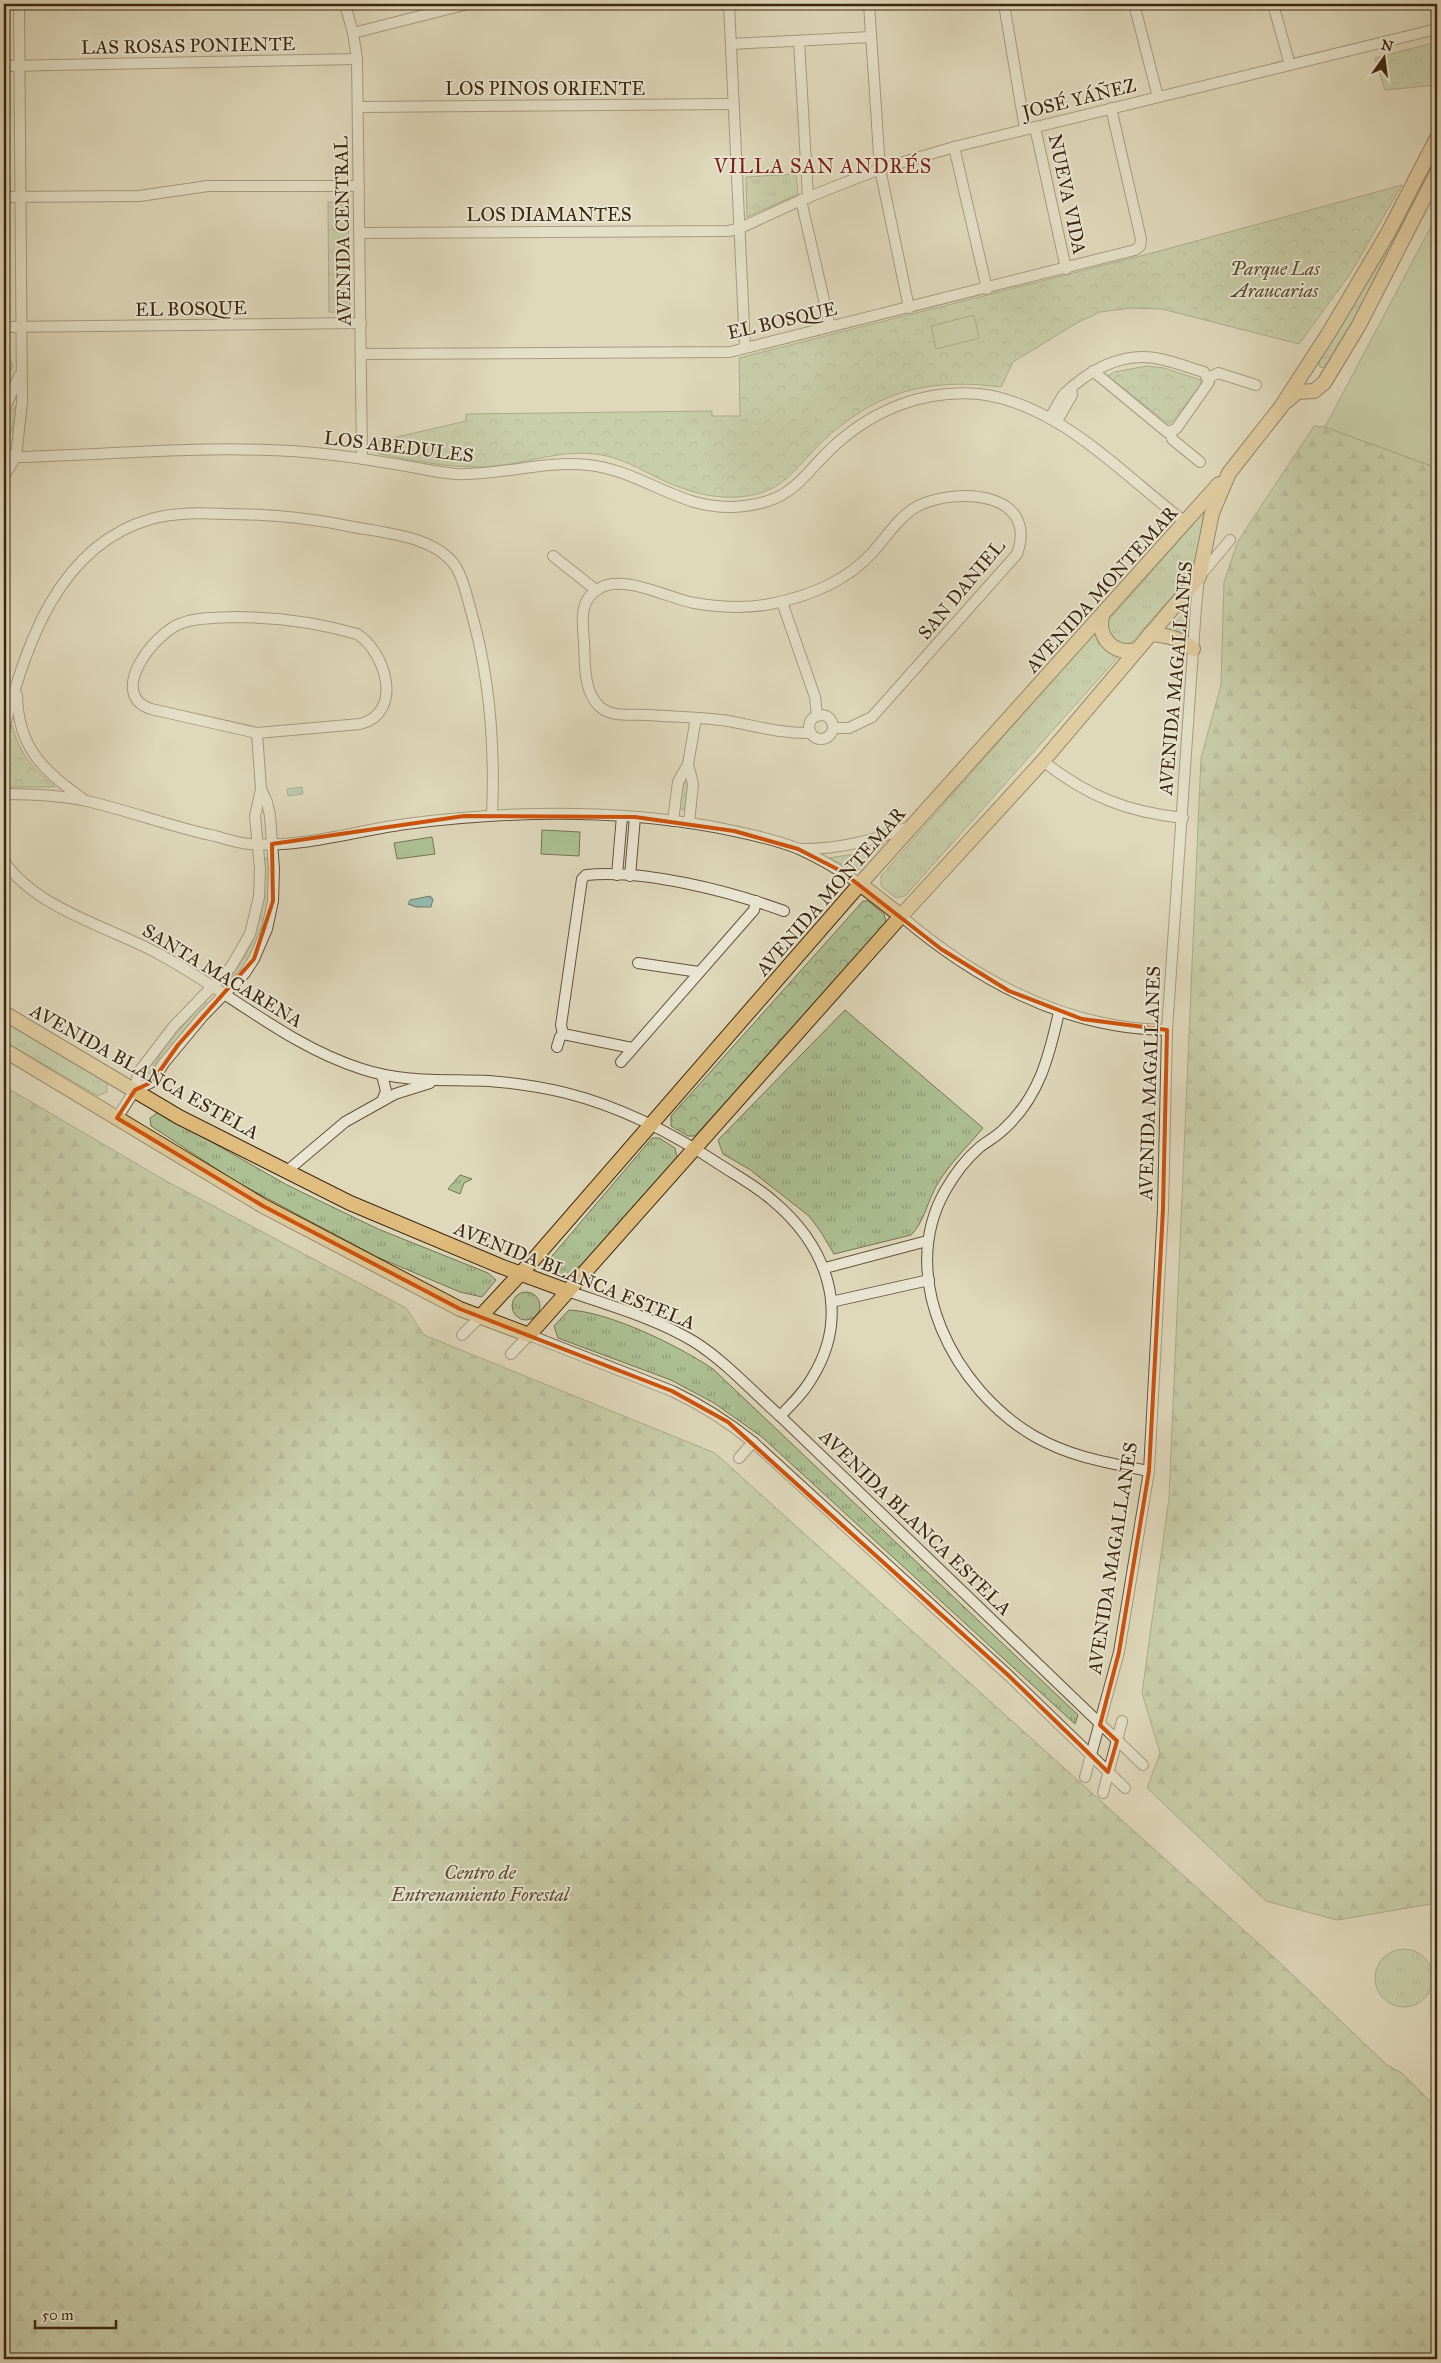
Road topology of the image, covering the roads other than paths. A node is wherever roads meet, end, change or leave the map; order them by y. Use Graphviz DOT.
graph roads {
  1 [pos="19,4"];
  2 [pos="345,4"];
  3 [pos="468,4"];
  4 [pos="729,4"];
  5 [pos="869,4"];
  6 [pos="1004,4"];
  7 [pos="1134,4"];
  8 [pos="1273,4"];
  9 [pos="1437,28"];
  10 [pos="353,33"];
  11 [pos="872,36"];
  12 [pos="799,41"];
  13 [pos="731,44"];
  14 [pos="357,59"];
  15 [pos="1290,65"];
  16 [pos="4,66"];
  17 [pos="20,66"];
  18 [pos="1158,97"];
  19 [pos="734,104"];
  20 [pos="358,107"];
  21 [pos="1111,108"];
  22 [pos="1030,128"];
  23 [pos="1437,138"];
  24 [pos="954,147"];
  25 [pos="880,169"];
  26 [pos="1437,173"];
  27 [pos="1413,185"];
  28 [pos="359,186"];
  29 [pos="1432,191"];
  30 [pos="4,197"];
  31 [pos="21,197"];
  32 [pos="804,199"];
  33 [pos="738,229"];
  34 [pos="360,233"];
  35 [pos="1066,269"];
  36 [pos="987,289"];
  37 [pos="909,308"];
  38 [pos="360,323"];
  39 [pos="830,326"];
  40 [pos="4,327"];
  41 [pos="22,328"];
  42 [pos="745,347"];
  43 [pos="361,354"];
  44 [pos="1314,355"];
  45 [pos="22,367"];
  46 [pos="1093,371"];
  47 [pos="1328,377"];
  48 [pos="1208,378"];
  49 [pos="1256,385"];
  50 [pos="1281,406"];
  51 [pos="4,410"];
  52 [pos="1054,419"];
  53 [pos="1170,432"];
  54 [pos="4,453"];
  55 [pos="16,457"];
  56 [pos="362,459"];
  57 [pos="1200,462"];
  58 [pos="1229,473"];
  59 [pos="4,476"];
  60 [pos="1185,522"];
  61 [pos="1230,540"];
  62 [pos="553,556"];
  63 [pos="1199,576"];
  64 [pos="596,590"];
  65 [pos="782,602"];
  66 [pos="1102,616"];
  67 [pos="1150,634"];
  68 [pos="1136,650"];
  69 [pos="1193,650"];
  70 [pos="16,685"];
  71 [pos="817,716"];
  72 [pos="696,718"];
  73 [pos="833,728"];
  74 [pos="4,729"];
  75 [pos="257,733"];
  76 [pos="811,733"];
  77 [pos="1043,761"];
  78 [pos="688,764"];
  79 [pos="261,789"];
  80 [pos="4,794"];
  81 [pos="86,801"];
  82 [pos="492,815"];
  83 [pos="622,816"];
  84 [pos="635,817"];
  85 [pos="1183,818"];
  86 [pos="673,821"];
  87 [pos="688,823"];
  88 [pos="913,825"];
  89 [pos="257,844"];
  90 [pos="272,844"];
  91 [pos="798,849"];
  92 [pos="4,861"];
  93 [pos="617,875"];
  94 [pos="630,876"];
  95 [pos="860,884"];
  96 [pos="756,900"];
  97 [pos="784,910"];
  98 [pos="902,916"];
  99 [pos="638,963"];
  100 [pos="699,972"];
  101 [pos="213,986"];
  102 [pos="226,994"];
  103 [pos="1059,1012"];
  104 [pos="4,1013"];
  105 [pos="1168,1030"];
  106 [pos="563,1034"];
  107 [pos="557,1047"];
  108 [pos="632,1048"];
  109 [pos="4,1050"];
  110 [pos="621,1062"];
  111 [pos="382,1075"];
  112 [pos="436,1081"];
  113 [pos="135,1090"];
  114 [pos="382,1101"];
  115 [pos="117,1118"];
  116 [pos="650,1124"];
  117 [pos="696,1148"];
  118 [pos="287,1171"];
  119 [pos="927,1241"];
  120 [pos="825,1268"];
  121 [pos="521,1272"];
  122 [pos="929,1280"];
  123 [pos="568,1291"];
  124 [pos="831,1302"];
  125 [pos="480,1317"];
  126 [pos="462,1335"];
  127 [pos="529,1335"];
  128 [pos="511,1354"];
  129 [pos="780,1416"];
  130 [pos="753,1442"];
  131 [pos="739,1458"];
  132 [pos="1149,1471"];
  133 [pos="1122,1721"];
  134 [pos="1100,1725"];
  135 [pos="1117,1741"];
  136 [pos="1091,1755"];
  137 [pos="1143,1765"];
  138 [pos="1108,1772"];
  139 [pos="1085,1777"];
  140 [pos="1124,1788"];
  141 [pos="1103,1793"];
  1 -- 17 [label="street"];
  2 -- 10 [label="street, AVENIDA CENTRAL"];
  3 -- 10 [label="street"];
  4 -- 13 [label="street"];
  5 -- 11 [label="street"];
  6 -- 22 [label="street, NUEVA VIDA"];
  7 -- 18 [label="street"];
  8 -- 15 [label="street"];
  9 -- 15 [label="street, JOSÉ YÁÑEZ"];
  10 -- 14 [label="street, AVENIDA CENTRAL"];
  11 -- 12 [label="street"];
  11 -- 25 [label="street"];
  12 -- 13 [label="street"];
  12 -- 32 [label="street"];
  13 -- 19 [label="street"];
  14 -- 17 [label="street, LAS ROSAS PONIENTE"];
  14 -- 20 [label="street, AVENIDA CENTRAL"];
  15 -- 18 [label="street, JOSÉ YÁÑEZ"];
  16 -- 17 [label="street, LAS ROSAS PONIENTE"];
  17 -- 31 [label="street"];
  18 -- 21 [label="street, JOSÉ YÁÑEZ"];
  19 -- 20 [label="street, LOS PINOS ORIENTE"];
  19 -- 33 [label="street"];
  20 -- 28 [label="street, AVENIDA CENTRAL"];
  21 -- 22 [label="street, JOSÉ YÁÑEZ"];
  21 -- 35 [label="street, EL BOSQUE"];
  22 -- 24 [label="street, JOSÉ YÁÑEZ"];
  22 -- 35 [label="street, NUEVA VIDA"];
  23 -- 27 [label="main road, AVENIDA MAGALLANES"];
  24 -- 25 [label="street, JOSÉ YÁÑEZ"];
  24 -- 36 [label="street"];
  25 -- 32 [label="street, JOSÉ YÁÑEZ"];
  25 -- 37 [label="street"];
  26 -- 29 [label="main road, AVENIDA MAGALLANES"];
  27 -- 29 [label="street"];
  27 -- 44 [label="main road, AVENIDA MAGALLANES"];
  28 -- 31 [label="street"];
  28 -- 34 [label="street, AVENIDA CENTRAL"];
  29 -- 47 [label="main road, AVENIDA MAGALLANES"];
  30 -- 31 [label="street"];
  31 -- 41 [label="street"];
  32 -- 33 [label="street, JOSÉ YÁÑEZ"];
  32 -- 39 [label="street"];
  33 -- 34 [label="street, LOS DIAMANTES"];
  33 -- 42 [label="street"];
  34 -- 38 [label="street, AVENIDA CENTRAL"];
  35 -- 36 [label="street, EL BOSQUE"];
  36 -- 37 [label="street, EL BOSQUE"];
  37 -- 39 [label="street, EL BOSQUE"];
  38 -- 41 [label="street, EL BOSQUE"];
  38 -- 43 [label="street, AVENIDA CENTRAL"];
  39 -- 42 [label="street, EL BOSQUE"];
  40 -- 41 [label="street, EL BOSQUE"];
  41 -- 45 [label="street"];
  42 -- 43 [label="street, EL BOSQUE"];
  43 -- 56 [label="street, AVENIDA CENTRAL"];
  44 -- 47 [label="main road"];
  44 -- 50 [label="main road, AVENIDA MAGALLANES"];
  45 -- 51 [label="street"];
  45 -- 55 [label="street"];
  46 -- 48 [label="street"];
  46 -- 52 [label="street"];
  46 -- 53 [label="street"];
  47 -- 50 [label="main road, AVENIDA MAGALLANES"];
  48 -- 49 [label="street"];
  48 -- 53 [label="street"];
  50 -- 58 [label="main road, AVENIDA MAGALLANES"];
  52 -- 56 [label="street, LOS ABEDULES"];
  52 -- 60 [label="street, LOS ABEDULES"];
  53 -- 57 [label="street"];
  54 -- 55 [label="street, LOS ABEDULES"];
  55 -- 56 [label="street, LOS ABEDULES"];
  55 -- 59 [label="street"];
  58 -- 60 [label="main road, AVENIDA MONTEMAR"];
  58 -- 63 [label="main road, AVENIDA MAGALLANES"];
  60 -- 66 [label="main road, AVENIDA MONTEMAR"];
  61 -- 63 [label="street"];
  62 -- 64 [label="street"];
  63 -- 67 [label="main road"];
  63 -- 69 [label="street, AVENIDA MAGALLANES"];
  64 -- 65 [label="street, SAN DANIEL"];
  64 -- 72 [label="street, SAN DANIEL"];
  65 -- 71 [label="street"];
  65 -- 73 [label="street, SAN DANIEL"];
  66 -- 68 [label="main road"];
  66 -- 88 [label="main road, AVENIDA MONTEMAR"];
  67 -- 68 [label="main road"];
  67 -- 69 [label="main road"];
  68 -- 77 [label="main road"];
  69 -- 85 [label="street, AVENIDA MAGALLANES"];
  70 -- 74 [label="street"];
  70 -- 81 [label="street"];
  70 -- 82 [label="street"];
  71 -- 73 [label="street"];
  71 -- 76 [label="street"];
  72 -- 76 [label="street, SAN DANIEL"];
  72 -- 78 [label="street"];
  73 -- 76 [label="street, SAN DANIEL"];
  75 -- 75 [label="street"];
  75 -- 79 [label="street"];
  77 -- 85 [label="street"];
  77 -- 98 [label="main road"];
  78 -- 86 [label="street"];
  78 -- 87 [label="street"];
  79 -- 89 [label="street"];
  79 -- 90 [label="street"];
  80 -- 81 [label="street"];
  81 -- 89 [label="street"];
  82 -- 83 [label="street"];
  82 -- 90 [label="street"];
  83 -- 84 [label="street"];
  83 -- 93 [label="street"];
  84 -- 86 [label="street"];
  84 -- 94 [label="street"];
  85 -- 105 [label="street, AVENIDA MAGALLANES"];
  86 -- 87 [label="street"];
  87 -- 91 [label="street"];
  88 -- 91 [label="street"];
  88 -- 95 [label="main road, AVENIDA MONTEMAR"];
  89 -- 90 [label="street"];
  89 -- 101 [label="street"];
  90 -- 102 [label="street"];
  91 -- 95 [label="street"];
  92 -- 101 [label="street, SANTA MACARENA"];
  93 -- 94 [label="street"];
  93 -- 106 [label="street"];
  94 -- 96 [label="street"];
  95 -- 98 [label="main road"];
  95 -- 116 [label="main road, AVENIDA MONTEMAR"];
  96 -- 97 [label="street"];
  96 -- 100 [label="street"];
  98 -- 103 [label="street"];
  98 -- 117 [label="main road"];
  99 -- 100 [label="street"];
  100 -- 108 [label="street"];
  101 -- 102 [label="street, SANTA MACARENA"];
  101 -- 113 [label="street"];
  102 -- 111 [label="street, SANTA MACARENA"];
  102 -- 113 [label="street"];
  103 -- 105 [label="street"];
  103 -- 119 [label="street"];
  104 -- 113 [label="main road, AVENIDA BLANCA ESTELA"];
  105 -- 132 [label="street, AVENIDA MAGALLANES"];
  106 -- 107 [label="street"];
  106 -- 108 [label="street"];
  108 -- 110 [label="street"];
  109 -- 115 [label="main road"];
  111 -- 112 [label="street, SANTA MACARENA"];
  111 -- 114 [label="street"];
  112 -- 114 [label="street, SANTA MACARENA"];
  112 -- 116 [label="street, SANTA MACARENA"];
  113 -- 115 [label="street"];
  113 -- 118 [label="main road, AVENIDA BLANCA ESTELA"];
  114 -- 118 [label="street, SANTA MACARENA"];
  115 -- 125 [label="main road"];
  116 -- 117 [label="street, SANTA MACARENA"];
  116 -- 121 [label="main road, AVENIDA MONTEMAR"];
  117 -- 120 [label="street, SANTA MACARENA"];
  117 -- 123 [label="main road"];
  118 -- 121 [label="main road, AVENIDA BLANCA ESTELA"];
  119 -- 120 [label="street"];
  119 -- 122 [label="street"];
  120 -- 124 [label="street, SANTA MACARENA"];
  121 -- 123 [label="main road, AVENIDA BLANCA ESTELA"];
  121 -- 125 [label="main road, AVENIDA MONTEMAR"];
  122 -- 124 [label="street"];
  122 -- 132 [label="street"];
  123 -- 127 [label="main road"];
  123 -- 129 [label="street, AVENIDA BLANCA ESTELA"];
  124 -- 129 [label="street, SANTA MACARENA"];
  125 -- 126 [label="street, AVENIDA MONTEMAR"];
  125 -- 127 [label="main road"];
  127 -- 128 [label="street"];
  127 -- 130 [label="street"];
  129 -- 134 [label="street, AVENIDA BLANCA ESTELA"];
  130 -- 131 [label="street"];
  130 -- 136 [label="street"];
  132 -- 134 [label="street, AVENIDA MAGALLANES"];
  133 -- 135 [label="street"];
  134 -- 135 [label="street, AVENIDA BLANCA ESTELA"];
  134 -- 136 [label="street, AVENIDA MAGALLANES"];
  135 -- 137 [label="street, AVENIDA BLANCA ESTELA"];
  135 -- 138 [label="street"];
  136 -- 138 [label="street"];
  136 -- 139 [label="street, AVENIDA MAGALLANES"];
  138 -- 140 [label="street"];
  138 -- 141 [label="street"];
}
